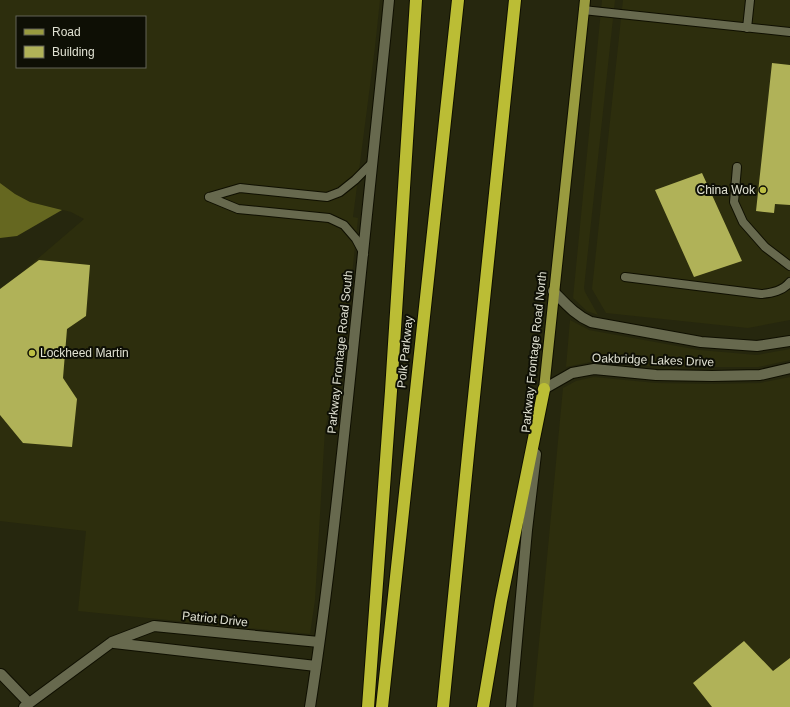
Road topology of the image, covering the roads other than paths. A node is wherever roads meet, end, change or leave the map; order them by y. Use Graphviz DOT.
graph roads {
  1 [pos="389,0"];
  2 [pos="416,0"];
  3 [pos="458,0"];
  4 [pos="515,0"];
  5 [pos="750,0"];
  6 [pos="584,5"];
  7 [pos="747,28"];
  8 [pos="790,32"];
  9 [pos="372,163"];
  10 [pos="737,167"];
  11 [pos="364,254"];
  12 [pos="790,257"];
  13 [pos="782,260"];
  14 [pos="790,266"];
  15 [pos="625,277"];
  16 [pos="790,282"];
  17 [pos="553,291"];
  18 [pos="790,341"];
  19 [pos="790,368"];
  20 [pos="544,389"];
  21 [pos="112,642"];
  22 [pos="319,642"];
  23 [pos="316,666"];
  24 [pos="1,674"];
  25 [pos="26,705"];
  26 [pos="310,707"];
  27 [pos="368,707"];
  28 [pos="382,707"];
  29 [pos="443,707"];
  30 [pos="483,707"];
  31 [pos="511,707"];
  1 -- 9 [label="street, Parkway Frontage Road South"];
  2 -- 27 [label="highway"];
  3 -- 28 [label="highway, Polk Parkway"];
  4 -- 29 [label="highway"];
  5 -- 7 [label="lane"];
  6 -- 7 [label="lane"];
  6 -- 17 [label="main road, Parkway Frontage Road North"];
  7 -- 8 [label="lane"];
  9 -- 11 [label="street, Parkway Frontage Road South"];
  9 -- 11 [label="lane"];
  10 -- 13 [label="lane"];
  11 -- 22 [label="street, Parkway Frontage Road South"];
  12 -- 13 [label="lane"];
  13 -- 14 [label="lane"];
  15 -- 16 [label="lane"];
  17 -- 18 [label="street, Oakbridge Lakes Drive"];
  17 -- 20 [label="main road, Parkway Frontage Road North"];
  19 -- 20 [label="street, Oakbridge Lakes Drive"];
  20 -- 30 [label="highway"];
  20 -- 31 [label="street, Parkway Frontage Road North"];
  21 -- 22 [label="street, Patriot Drive"];
  21 -- 23 [label="street"];
  21 -- 25 [label="street, Patriot Drive"];
  22 -- 23 [label="street, Parkway Frontage Road South"];
  23 -- 26 [label="street, Parkway Frontage Road South"];
  24 -- 25 [label="street"];
}
